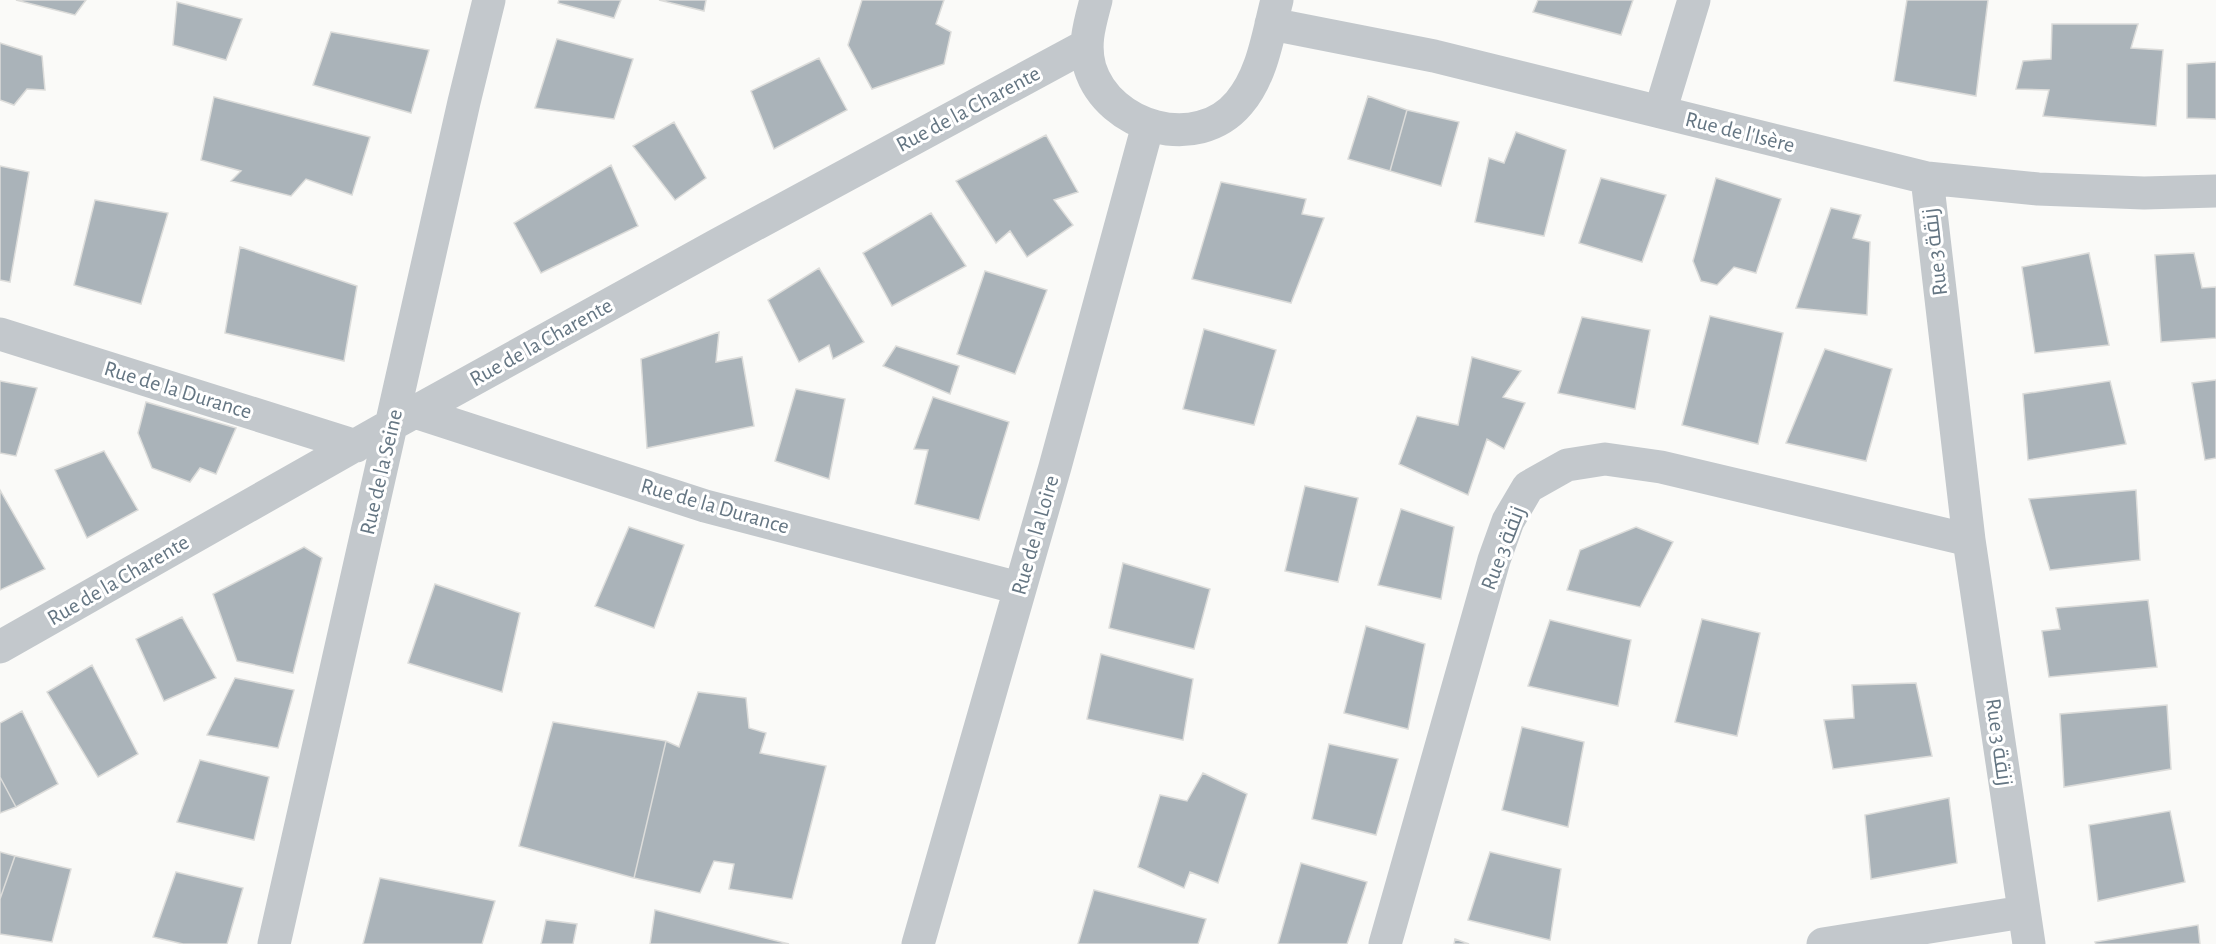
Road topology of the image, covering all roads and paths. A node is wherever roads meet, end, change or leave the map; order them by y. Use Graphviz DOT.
graph roads {
  1 [pos="489,0"];
  2 [pos="1096,0"];
  3 [pos="1694,0"];
  4 [pos="1274,12"];
  5 [pos="1087,45"];
  6 [pos="1660,112"];
  7 [pos="1148,126"];
  8 [pos="1927,178"];
  9 [pos="2216,191"];
  10 [pos="0,334"];
  11 [pos="404,418"];
  12 [pos="356,446"];
  13 [pos="1969,540"];
  14 [pos="1019,588"];
  15 [pos="0,647"];
  16 [pos="2023,912"];
  17 [pos="274,944"];
  18 [pos="918,944"];
  19 [pos="1385,944"];
  20 [pos="1823,944"];
  21 [pos="2029,944"];
  1 -- 11 [label="street, Rue de la Seine"];
  2 -- 5 [label="street"];
  3 -- 6 [label="street"];
  4 -- 6 [label="street, Rue de l'Isère"];
  4 -- 7 [label="street"];
  5 -- 7 [label="street"];
  5 -- 11 [label="street, Rue de la Charente"];
  6 -- 8 [label="street, Rue de l'Isère"];
  7 -- 14 [label="street, Rue de la Loire"];
  8 -- 9 [label="street, Rue de l'Isère"];
  8 -- 13 [label="street, Rue 3 زنقة"];
  10 -- 12 [label="street, Rue de la Durance"];
  11 -- 12 [label="street, Rue de la Charente"];
  11 -- 14 [label="street, Rue de la Durance"];
  11 -- 17 [label="street, Rue de la Seine"];
  12 -- 15 [label="street, Rue de la Charente"];
  13 -- 16 [label="street, Rue 3 زنقة"];
  13 -- 19 [label="street, Rue 3 زنقة"];
  14 -- 18 [label="street, Rue de la Loire"];
  16 -- 20 [label="street"];
  16 -- 21 [label="street, Rue 3 زنقة"];
}
